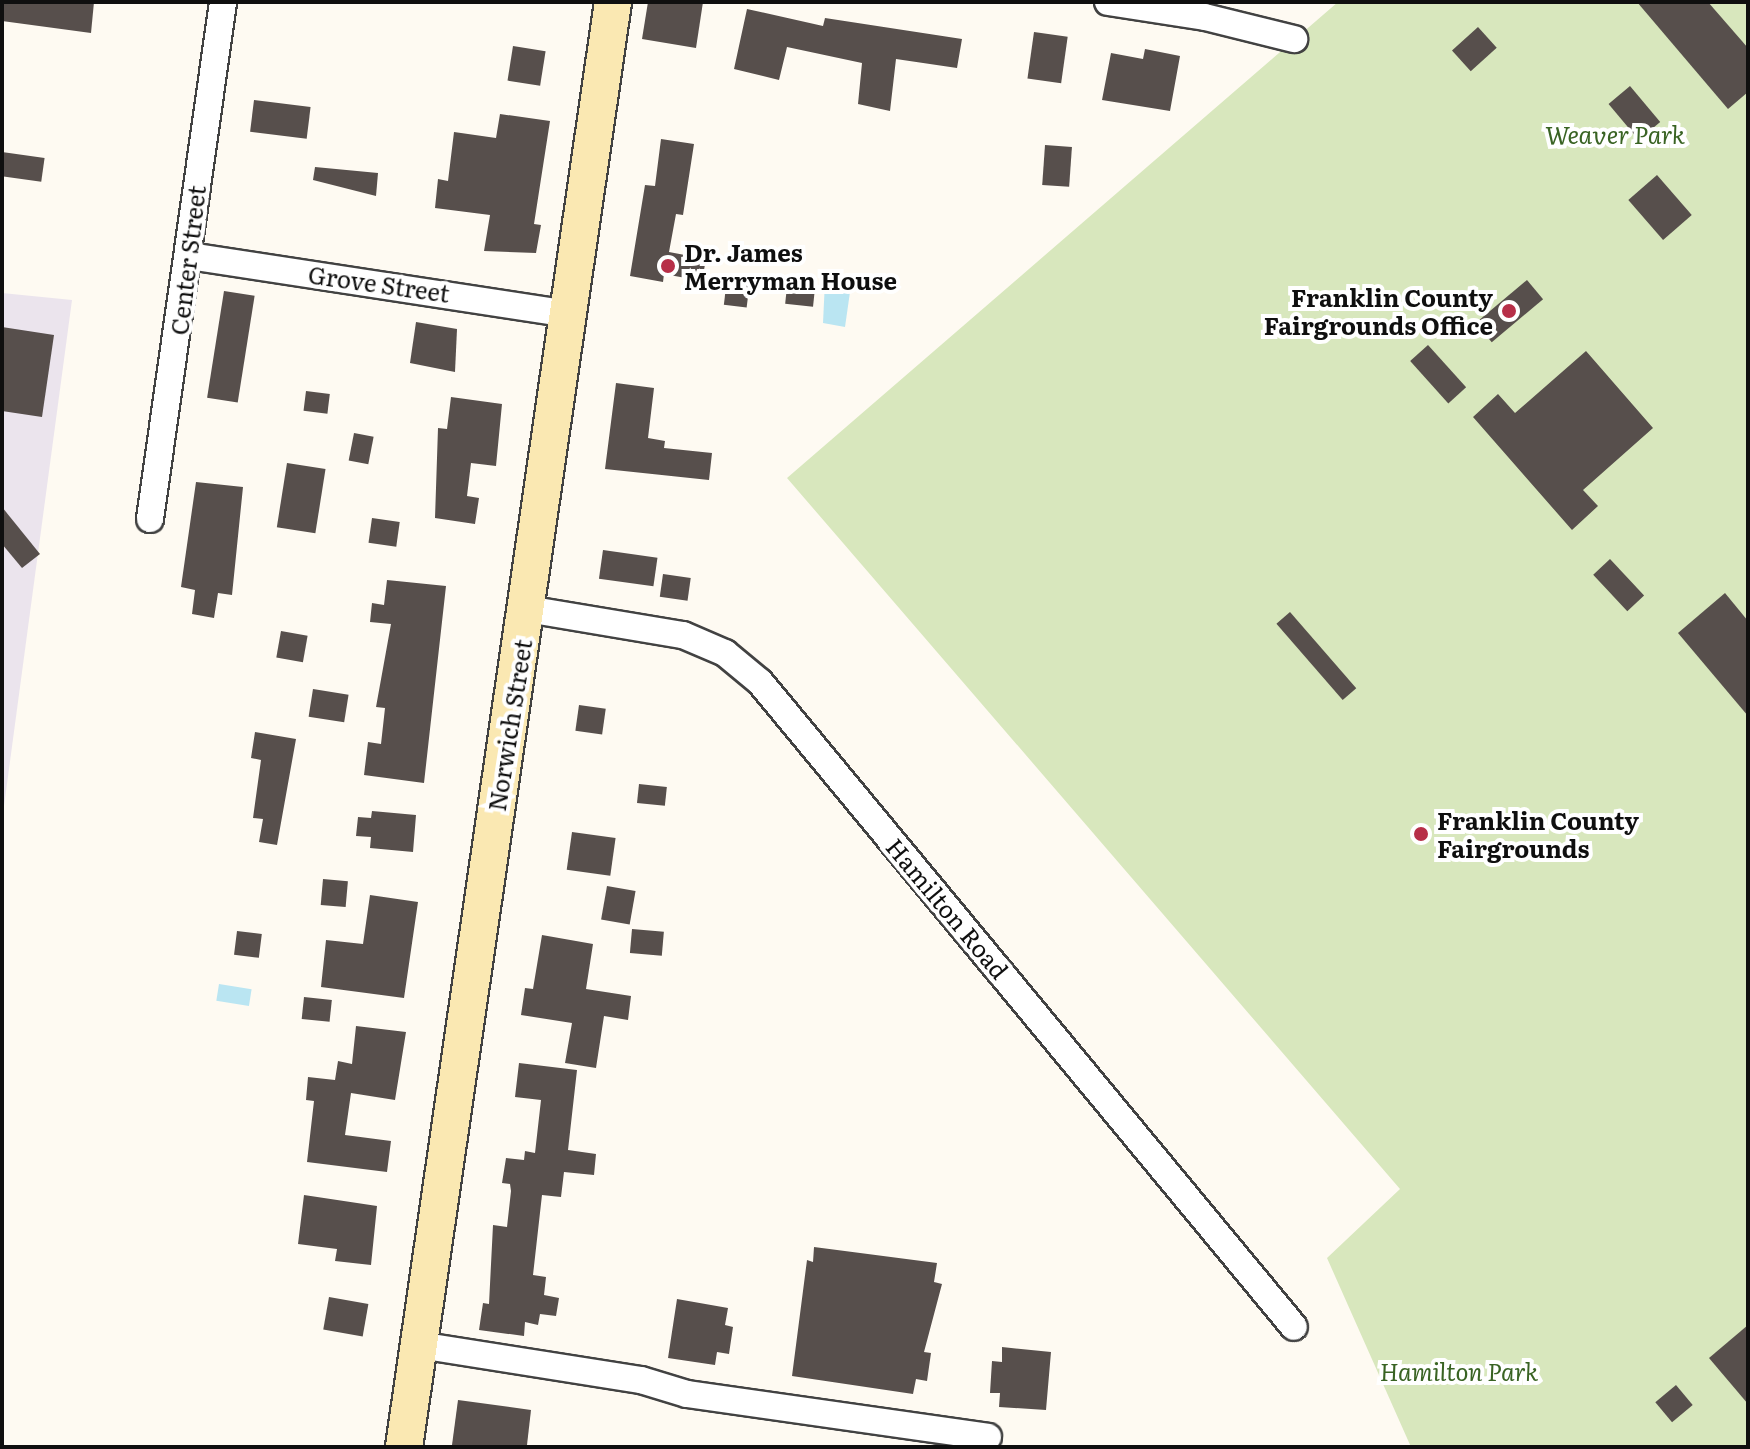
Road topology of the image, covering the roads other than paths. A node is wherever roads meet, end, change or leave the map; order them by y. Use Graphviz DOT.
graph roads {
  1 [pos="223,2"];
  2 [pos="613,2"];
  3 [pos="1108,2"];
  4 [pos="1294,39"];
  5 [pos="190,256"];
  6 [pos="567,314"];
  7 [pos="150,519"];
  8 [pos="527,609"];
  9 [pos="1294,1327"];
  10 [pos="419,1345"];
  11 [pos="988,1437"];
  12 [pos="404,1447"];
  1 -- 5 [label="street, Center Street"];
  2 -- 6 [label="main road, Norwich Street"];
  3 -- 4 [label="street"];
  5 -- 6 [label="street, Grove Street"];
  5 -- 7 [label="street, Center Street"];
  6 -- 8 [label="main road, Norwich Street"];
  8 -- 9 [label="street, Hamilton Road"];
  8 -- 10 [label="main road, Norwich Street"];
  10 -- 11 [label="street"];
  10 -- 12 [label="main road, Norwich Street"];
}
